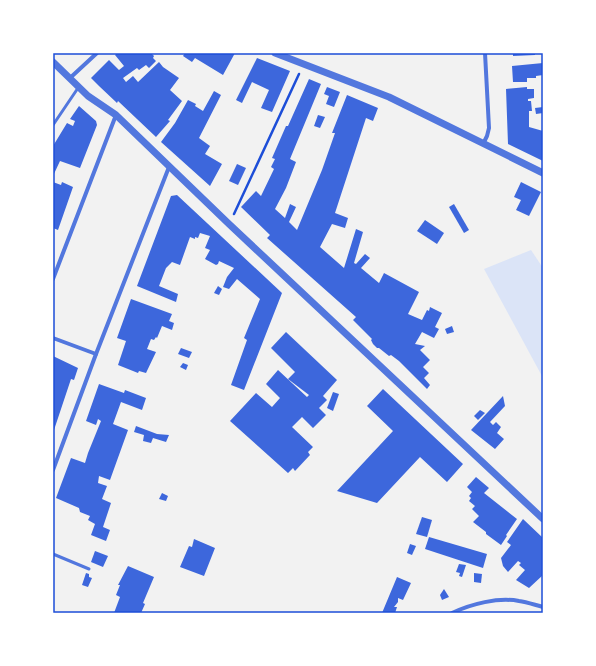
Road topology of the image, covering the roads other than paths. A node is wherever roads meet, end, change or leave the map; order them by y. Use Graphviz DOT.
graph roads {
  1 [pos="97,53"];
  2 [pos="275,53"];
  3 [pos="485,53"];
  4 [pos="53,62"];
  5 [pos="70,78"];
  6 [pos="79,86"];
  7 [pos="116,115"];
  8 [pos="53,125"];
  9 [pos="483,144"];
  10 [pos="169,167"];
  11 [pos="543,173"];
  12 [pos="53,279"];
  13 [pos="53,338"];
  14 [pos="96,354"];
  15 [pos="53,470"];
  16 [pos="543,519"];
  17 [pos="53,554"];
  18 [pos="89,569"];
  19 [pos="543,607"];
  20 [pos="452,613"];
  1 -- 5 [label="street"];
  2 -- 9 [label="street"];
  3 -- 9 [label="street"];
  4 -- 5 [label="street"];
  5 -- 6 [label="street"];
  6 -- 7 [label="street"];
  6 -- 8 [label="lane"];
  7 -- 10 [label="street"];
  7 -- 12 [label="street"];
  9 -- 11 [label="street"];
  10 -- 14 [label="street"];
  10 -- 16 [label="street"];
  13 -- 14 [label="street"];
  14 -- 15 [label="street"];
  17 -- 18 [label="lane"];
  19 -- 20 [label="street"];
}
